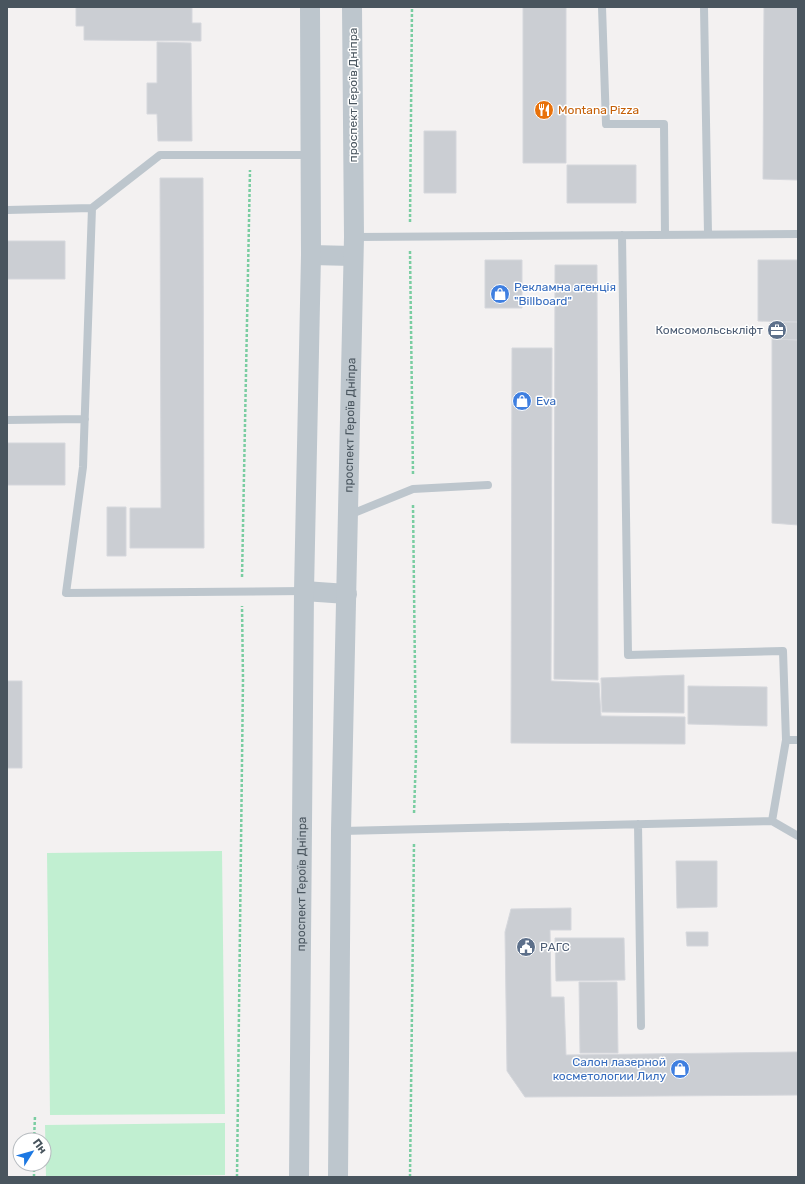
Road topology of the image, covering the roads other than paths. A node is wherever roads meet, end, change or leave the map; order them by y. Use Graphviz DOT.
graph roads {
  1 [pos="310,7"];
  2 [pos="352,7"];
  3 [pos="602,7"];
  4 [pos="704,7"];
  5 [pos="311,155"];
  6 [pos="92,208"];
  7 [pos="7,210"];
  8 [pos="708,234"];
  9 [pos="798,234"];
  10 [pos="622,235"];
  11 [pos="665,235"];
  12 [pos="353,246"];
  13 [pos="311,255"];
  14 [pos="85,418"];
  15 [pos="7,420"];
  16 [pos="488,485"];
  17 [pos="349,515"];
  18 [pos="304,591"];
  19 [pos="347,594"];
  20 [pos="786,740"];
  21 [pos="798,740"];
  22 [pos="772,821"];
  23 [pos="638,824"];
  24 [pos="341,831"];
  25 [pos="798,836"];
  26 [pos="641,1026"];
  27 [pos="299,1177"];
  28 [pos="338,1177"];
  1 -- 5 [label="street, проспект Героїв Дніпра"];
  2 -- 12 [label="street, проспект Героїв Дніпра"];
  3 -- 11 [label="lane"];
  4 -- 8 [label="lane"];
  5 -- 6 [label="lane"];
  5 -- 13 [label="street, проспект Героїв Дніпра"];
  6 -- 7 [label="lane"];
  6 -- 14 [label="lane"];
  8 -- 9 [label="lane"];
  8 -- 11 [label="lane"];
  10 -- 11 [label="lane"];
  10 -- 12 [label="lane"];
  10 -- 20 [label="lane"];
  12 -- 13 [label="street"];
  12 -- 17 [label="street, проспект Героїв Дніпра"];
  13 -- 18 [label="street, проспект Героїв Дніпра"];
  14 -- 15 [label="lane"];
  14 -- 18 [label="lane"];
  16 -- 17 [label="lane"];
  17 -- 19 [label="street, проспект Героїв Дніпра"];
  18 -- 19 [label="street"];
  18 -- 27 [label="street, проспект Героїв Дніпра"];
  19 -- 24 [label="street, проспект Героїв Дніпра"];
  20 -- 21 [label="lane"];
  20 -- 22 [label="lane"];
  22 -- 23 [label="lane"];
  22 -- 25 [label="lane"];
  23 -- 24 [label="lane"];
  23 -- 26 [label="lane"];
  24 -- 28 [label="street, проспект Героїв Дніпра"];
}
